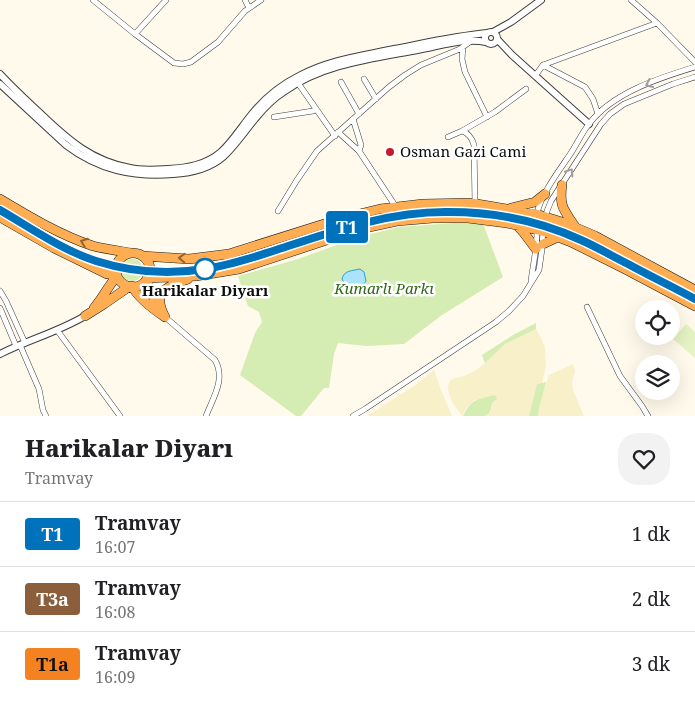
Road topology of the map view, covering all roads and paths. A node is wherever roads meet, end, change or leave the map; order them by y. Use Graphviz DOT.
graph roads {
  1 [pos="93,0"];
  2 [pos="166,0"];
  3 [pos="245,0"];
  4 [pos="261,0"];
  5 [pos="541,0"];
  6 [pos="631,0"];
  7 [pos="249,8"];
  8 [pos="657,24"];
  9 [pos="490,32"];
  10 [pos="135,34"];
  11 [pos="497,39"];
  12 [pos="472,41"];
  13 [pos="489,43"];
  14 [pos="463,47"];
  15 [pos="512,55"];
  16 [pos="695,62"];
  17 [pos="543,65"];
  18 [pos="695,67"];
  19 [pos="0,74"];
  20 [pos="535,76"];
  21 [pos="695,77"];
  22 [pos="364,79"];
  23 [pos="342,82"];
  24 [pos="298,83"];
  25 [pos="0,84"];
  26 [pos="287,86"];
  27 [pos="526,89"];
  28 [pos="376,99"];
  29 [pos="316,109"];
  30 [pos="359,114"];
  31 [pos="598,114"];
  32 [pos="274,117"];
  33 [pos="487,117"];
  34 [pos="354,119"];
  35 [pos="589,124"];
  36 [pos="462,131"];
  37 [pos="595,132"];
  38 [pos="336,134"];
  39 [pos="448,138"];
  40 [pos="359,151"];
  41 [pos="562,185"];
  42 [pos="545,194"];
  43 [pos="0,199"];
  44 [pos="475,203"];
  45 [pos="396,207"];
  46 [pos="507,209"];
  47 [pos="278,211"];
  48 [pos="536,214"];
  49 [pos="0,217"];
  50 [pos="546,217"];
  51 [pos="516,224"];
  52 [pos="576,228"];
  53 [pos="540,230"];
  54 [pos="558,237"];
  55 [pos="539,246"];
  56 [pos="131,253"];
  57 [pos="142,256"];
  58 [pos="117,275"];
  59 [pos="196,276"];
  60 [pos="146,279"];
  61 [pos="131,286"];
  62 [pos="695,290"];
  63 [pos="0,291"];
  64 [pos="695,306"];
  65 [pos="587,307"];
  66 [pos="0,308"];
  67 [pos="84,316"];
  68 [pos="165,317"];
  69 [pos="58,330"];
  70 [pos="20,345"];
  71 [pos="0,354"];
  72 [pos="46,416"];
  73 [pos="120,416"];
  74 [pos="206,416"];
  75 [pos="353,416"];
  76 [pos="648,416"];
  1 -- 10 [label="street"];
  2 -- 10 [label="street"];
  3 -- 7 [label="street"];
  4 -- 7 [label="street"];
  5 -- 9 [label="street"];
  6 -- 8 [label="street"];
  7 -- 10 [label="street"];
  8 -- 16 [label="street"];
  8 -- 17 [label="street"];
  9 -- 11 [label="street"];
  9 -- 13 [label="street"];
  9 -- 26 [label="street"];
  11 -- 13 [label="street"];
  11 -- 15 [label="street"];
  12 -- 13 [label="street"];
  12 -- 14 [label="street"];
  12 -- 24 [label="street"];
  13 -- 15 [label="street"];
  14 -- 28 [label="street"];
  14 -- 33 [label="street"];
  15 -- 20 [label="street"];
  17 -- 20 [label="street"];
  17 -- 31 [label="street"];
  18 -- 31 [label="street, one-way"];
  19 -- 26 [label="street"];
  20 -- 35 [label="street"];
  21 -- 37 [label="street"];
  22 -- 28 [label="street"];
  23 -- 30 [label="street"];
  24 -- 26 [label="street"];
  24 -- 29 [label="street"];
  25 -- 26 [label="street"];
  27 -- 33 [label="street"];
  28 -- 30 [label="street"];
  29 -- 32 [label="street"];
  29 -- 38 [label="street"];
  30 -- 34 [label="street"];
  31 -- 35 [label="street"];
  33 -- 36 [label="street"];
  34 -- 38 [label="street"];
  34 -- 40 [label="street"];
  35 -- 37 [label="street"];
  35 -- 42 [label="street"];
  36 -- 39 [label="street"];
  36 -- 44 [label="street"];
  41 -- 37 [label="street, one-way"];
  38 -- 40 [label="street"];
  38 -- 47 [label="street"];
  40 -- 45 [label="street"];
  41 -- 50 [label="street"];
  41 -- 52 [label="highway"];
  42 -- 46 [label="highway"];
  42 -- 48 [label="street"];
  56 -- 43 [label="highway, one-way"];
  44 -- 45 [label="highway"];
  44 -- 46 [label="highway"];
  45 -- 57 [label="highway, one-way"];
  46 -- 48 [label="highway"];
  48 -- 50 [label="highway"];
  48 -- 53 [label="street"];
  49 -- 58 [label="highway"];
  50 -- 52 [label="highway"];
  50 -- 53 [label="street"];
  51 -- 53 [label="highway"];
  51 -- 55 [label="highway"];
  51 -- 59 [label="highway"];
  52 -- 62 [label="highway"];
  53 -- 54 [label="highway"];
  53 -- 55 [label="street"];
  54 -- 55 [label="highway"];
  54 -- 64 [label="highway"];
  55 -- 75 [label="street"];
  56 -- 57 [label="highway"];
  56 -- 58 [label="highway"];
  57 -- 60 [label="highway"];
  58 -- 61 [label="highway"];
  58 -- 67 [label="highway"];
  59 -- 60 [label="highway"];
  59 -- 68 [label="highway"];
  60 -- 61 [label="highway"];
  60 -- 68 [label="highway"];
  61 -- 67 [label="highway"];
  61 -- 68 [label="highway"];
  63 -- 70 [label="street"];
  65 -- 76 [label="street"];
  66 -- 70 [label="street"];
  67 -- 69 [label="street"];
  68 -- 74 [label="street"];
  69 -- 70 [label="street"];
  69 -- 73 [label="street"];
  70 -- 71 [label="street"];
  70 -- 72 [label="street"];
}
